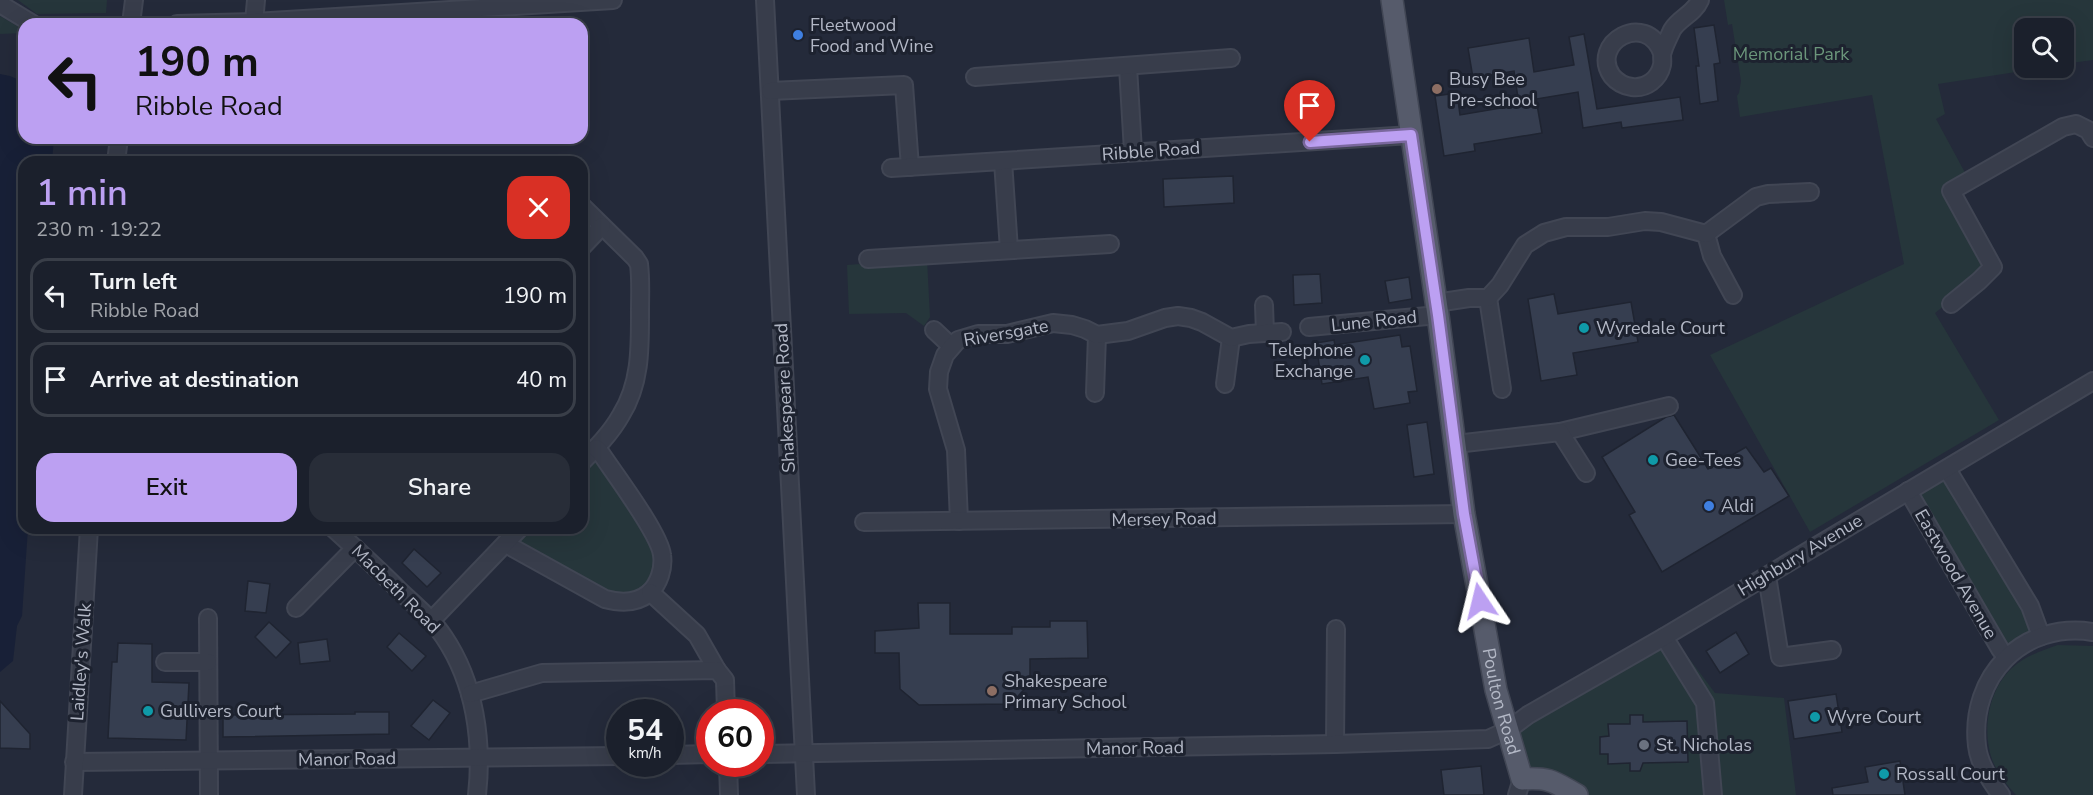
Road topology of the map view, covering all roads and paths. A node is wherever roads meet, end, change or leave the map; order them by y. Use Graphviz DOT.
graph roads {
  1 [pos="134,0"];
  2 [pos="256,0"];
  3 [pos="613,0"];
  4 [pos="765,0"];
  5 [pos="1392,0"];
  6 [pos="1700,0"];
  7 [pos="0,4"];
  8 [pos="23,18"];
  9 [pos="132,18"];
  10 [pos="254,18"];
  11 [pos="319,18"];
  12 [pos="1662,53"];
  13 [pos="1231,58"];
  14 [pos="1128,66"];
  15 [pos="975,77"];
  16 [pos="770,91"];
  17 [pos="1411,135"];
  18 [pos="2093,138"];
  19 [pos="1132,151"];
  20 [pos="1003,161"];
  21 [pos="910,166"];
  22 [pos="891,168"];
  23 [pos="1810,192"];
  24 [pos="588,212"];
  25 [pos="602,226"];
  26 [pos="1706,234"];
  27 [pos="588,241"];
  28 [pos="1110,244"];
  29 [pos="1009,250"];
  30 [pos="868,259"];
  31 [pos="1733,295"];
  32 [pos="1488,298"];
  33 [pos="1264,304"];
  34 [pos="1951,304"];
  35 [pos="1437,309"];
  36 [pos="1309,327"];
  37 [pos="934,330"];
  38 [pos="1282,332"];
  39 [pos="1265,333"];
  40 [pos="1097,335"];
  41 [pos="1231,339"];
  42 [pos="951,346"];
  43 [pos="2093,381"];
  44 [pos="1225,384"];
  45 [pos="1503,389"];
  46 [pos="1095,393"];
  47 [pos="1669,406"];
  48 [pos="1560,432"];
  49 [pos="1455,444"];
  50 [pos="596,448"];
  51 [pos="588,456"];
  52 [pos="1947,469"];
  53 [pos="1586,473"];
  54 [pos="1908,491"];
  55 [pos="1464,514"];
  56 [pos="959,520"];
  57 [pos="864,522"];
  58 [pos="89,534"];
  59 [pos="340,534"];
  60 [pos="514,534"];
  61 [pos="507,542"];
  62 [pos="355,548"];
  63 [pos="1767,576"];
  64 [pos="651,592"];
  65 [pos="296,608"];
  66 [pos="208,618"];
  67 [pos="431,621"];
  68 [pos="1336,629"];
  69 [pos="2093,632"];
  70 [pos="2041,636"];
  71 [pos="1664,637"];
  72 [pos="1832,650"];
  73 [pos="2006,657"];
  74 [pos="165,662"];
  75 [pos="208,662"];
  76 [pos="717,670"];
  77 [pos="470,694"];
  78 [pos="726,699"];
  79 [pos="1508,730"];
  80 [pos="1335,744"];
  81 [pos="803,753"];
  82 [pos="774,754"];
  83 [pos="606,756"];
  84 [pos="479,758"];
  85 [pos="209,761"];
  86 [pos="74,762"];
  87 [pos="728,777"];
  88 [pos="1520,787"];
  89 [pos="72,795"];
  90 [pos="209,795"];
  91 [pos="477,795"];
  92 [pos="729,795"];
  93 [pos="806,795"];
  94 [pos="1577,795"];
  95 [pos="1713,795"];
  96 [pos="2001,795"];
  1 -- 9 [label="street"];
  2 -- 10 [label="street"];
  3 -- 11 [label="street"];
  4 -- 16 [label="street, Shakespeare Road"];
  5 -- 17 [label="main road, Poulton Road"];
  6 -- 12 [label="street"];
  7 -- 8 [label="street"];
  13 -- 14 [label="street"];
  14 -- 15 [label="street"];
  14 -- 19 [label="street"];
  16 -- 21 [label="street"];
  16 -- 81 [label="street, Shakespeare Road"];
  17 -- 19 [label="street, Ribble Road"];
  17 -- 35 [label="main road, Poulton Road"];
  18 -- 34 [label="street"];
  19 -- 20 [label="street, Ribble Road"];
  20 -- 21 [label="street, Ribble Road"];
  20 -- 29 [label="street"];
  21 -- 22 [label="street, Ribble Road"];
  23 -- 26 [label="street"];
  24 -- 25 [label="street"];
  25 -- 27 [label="street"];
  25 -- 50 [label="street"];
  26 -- 31 [label="street"];
  26 -- 32 [label="street"];
  28 -- 29 [label="street"];
  29 -- 30 [label="street"];
  32 -- 35 [label="street, Lune Road"];
  32 -- 45 [label="street"];
  33 -- 39 [label="street"];
  35 -- 36 [label="street, Lune Road"];
  35 -- 49 [label="main road, Poulton Road"];
  37 -- 42 [label="street, Riversgate"];
  38 -- 39 [label="street"];
  39 -- 41 [label="street"];
  40 -- 41 [label="street, Riversgate"];
  40 -- 42 [label="street, Riversgate"];
  40 -- 46 [label="street"];
  41 -- 44 [label="street"];
  42 -- 56 [label="street, Riversgate"];
  43 -- 52 [label="street, Highbury Avenue"];
  47 -- 48 [label="street"];
  48 -- 49 [label="street"];
  48 -- 53 [label="street"];
  49 -- 55 [label="main road, Poulton Road"];
  50 -- 51 [label="street"];
  50 -- 64 [label="street"];
  52 -- 54 [label="street, Highbury Avenue"];
  52 -- 70 [label="street"];
  54 -- 63 [label="street, Highbury Avenue"];
  54 -- 73 [label="street, Eastwood Avenue"];
  55 -- 56 [label="street, Mersey Road"];
  55 -- 79 [label="main road, Poulton Road"];
  56 -- 57 [label="street, Mersey Road"];
  58 -- 86 [label="street, Laidley's Walk"];
  59 -- 62 [label="street, Macbeth Road"];
  60 -- 61 [label="street"];
  61 -- 64 [label="street"];
  61 -- 67 [label="street"];
  62 -- 65 [label="street"];
  62 -- 67 [label="street, Macbeth Road"];
  63 -- 71 [label="street, Highbury Avenue"];
  63 -- 72 [label="street"];
  64 -- 76 [label="street"];
  66 -- 75 [label="street"];
  67 -- 77 [label="street, Macbeth Road"];
  68 -- 80 [label="street"];
  69 -- 70 [label="street"];
  70 -- 73 [label="street"];
  71 -- 79 [label="street, Highbury Avenue"];
  71 -- 95 [label="street"];
  73 -- 96 [label="street"];
  74 -- 75 [label="street"];
  75 -- 85 [label="street"];
  76 -- 77 [label="street"];
  76 -- 78 [label="street"];
  77 -- 84 [label="street, Macbeth Road"];
  79 -- 80 [label="street, Manor Road"];
  79 -- 88 [label="main road, Poulton Road"];
  80 -- 81 [label="street, Manor Road"];
  81 -- 82 [label="street, Manor Road"];
  81 -- 93 [label="street, Shakespeare Road"];
  83 -- 84 [label="street, Manor Road"];
  84 -- 85 [label="street, Manor Road"];
  84 -- 91 [label="street, Macbeth Road"];
  85 -- 86 [label="street, Manor Road"];
  85 -- 90 [label="street"];
  86 -- 89 [label="street, Laidley's Walk"];
  87 -- 92 [label="street"];
  88 -- 94 [label="main road"];
}
